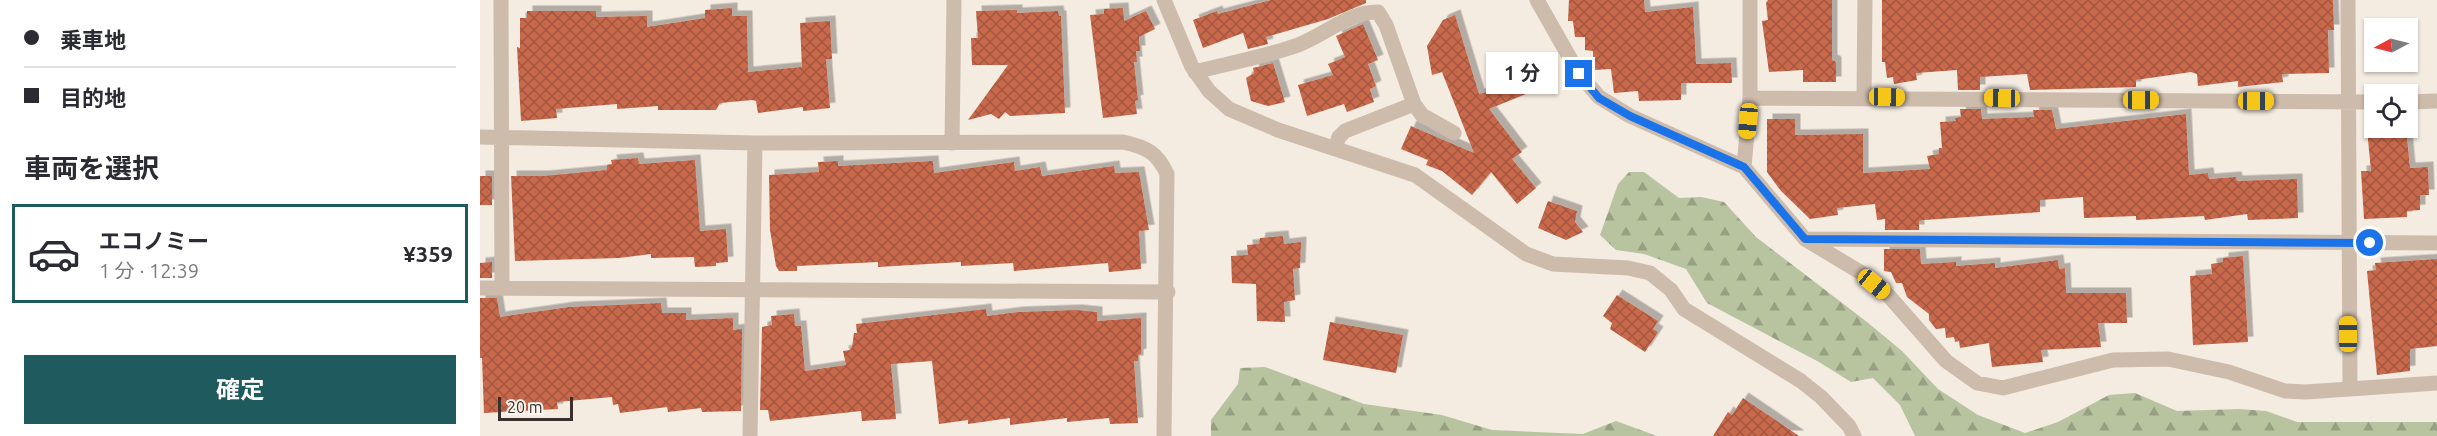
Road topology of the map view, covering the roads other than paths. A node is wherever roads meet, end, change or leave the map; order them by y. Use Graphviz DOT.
graph roads {
  1 [pos="501,0"];
  2 [pos="954,0"];
  3 [pos="1164,0"];
  4 [pos="1537,0"];
  5 [pos="1750,0"];
  6 [pos="1865,0"];
  7 [pos="2348,0"];
  8 [pos="1195,72"];
  9 [pos="1864,97"];
  10 [pos="1750,98"];
  11 [pos="2437,101"];
  12 [pos="2348,102"];
  13 [pos="2364,102"];
  14 [pos="2418,102"];
  15 [pos="1414,104"];
  16 [pos="1454,133"];
  17 [pos="480,137"];
  18 [pos="501,138"];
  19 [pos="952,142"];
  20 [pos="755,143"];
  21 [pos="1335,148"];
  22 [pos="1744,167"];
  23 [pos="1805,239"];
  24 [pos="2348,243"];
  25 [pos="2437,243"];
  26 [pos="480,288"];
  27 [pos="502,288"];
  28 [pos="752,291"];
  29 [pos="1168,292"];
  30 [pos="2437,383"];
  31 [pos="2350,389"];
  32 [pos="750,436"];
  33 [pos="1164,436"];
  34 [pos="1854,436"];
  1 -- 18 [label="street"];
  2 -- 19 [label="street"];
  3 -- 8 [label="street"];
  4 -- 22 [label="street"];
  5 -- 10 [label="street"];
  6 -- 9 [label="street"];
  7 -- 12 [label="street"];
  8 -- 15 [label="street"];
  8 -- 21 [label="street"];
  9 -- 10 [label="street"];
  9 -- 12 [label="street"];
  10 -- 22 [label="street"];
  11 -- 14 [label="street"];
  12 -- 13 [label="street"];
  12 -- 24 [label="street"];
  15 -- 16 [label="street"];
  15 -- 21 [label="street"];
  17 -- 18 [label="street"];
  18 -- 20 [label="street"];
  18 -- 27 [label="street"];
  19 -- 20 [label="street"];
  19 -- 29 [label="street"];
  20 -- 28 [label="street"];
  21 -- 34 [label="street"];
  22 -- 23 [label="street"];
  23 -- 24 [label="street"];
  23 -- 31 [label="street"];
  24 -- 25 [label="street"];
  24 -- 31 [label="street"];
  26 -- 27 [label="street"];
  27 -- 28 [label="street"];
  28 -- 29 [label="street"];
  28 -- 32 [label="street"];
  29 -- 33 [label="street"];
  30 -- 31 [label="street"];
}
